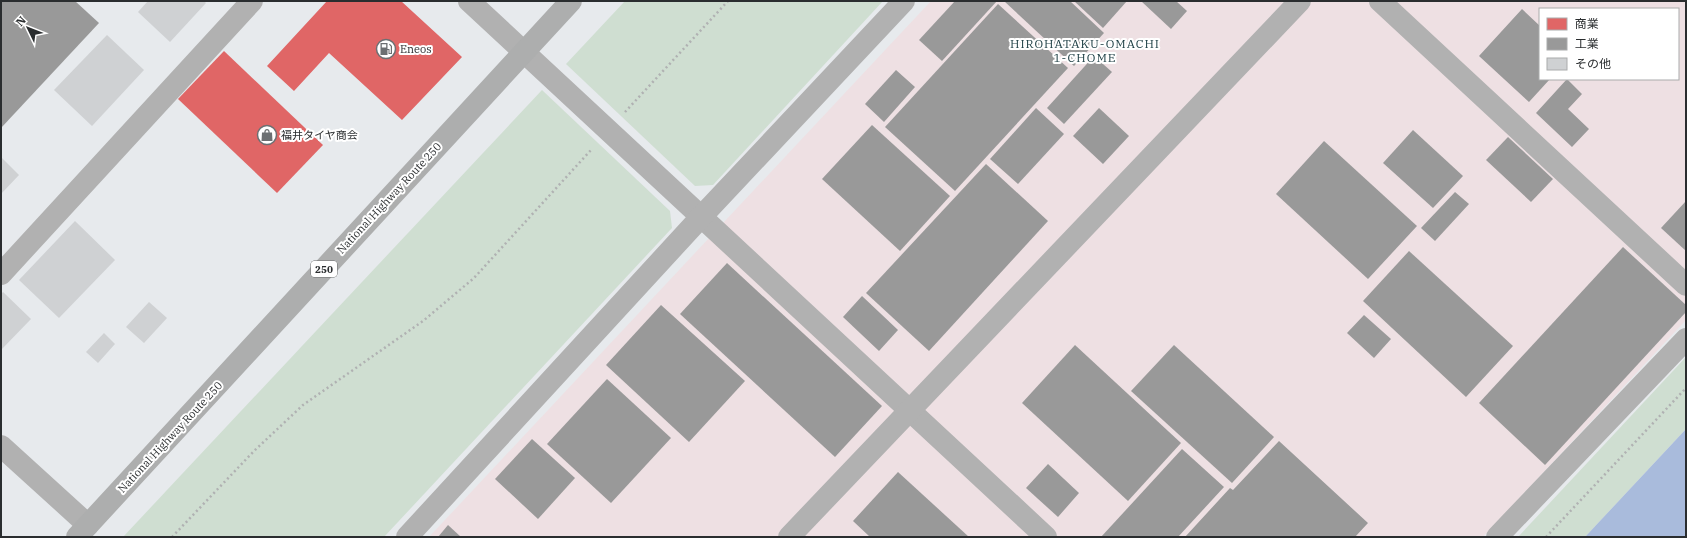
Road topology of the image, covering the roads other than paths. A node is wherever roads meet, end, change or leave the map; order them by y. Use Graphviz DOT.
graph roads {
  1 [pos="252,1"];
  2 [pos="469,1"];
  3 [pos="571,1"];
  4 [pos="904,1"];
  5 [pos="1300,1"];
  6 [pos="1380,1"];
  7 [pos="523,52"];
  8 [pos="701,217"];
  9 [pos="1,274"];
  10 [pos="1686,285"];
  11 [pos="1686,339"];
  12 [pos="910,411"];
  13 [pos="1,446"];
  14 [pos="83,531"];
  15 [pos="407,537"];
  16 [pos="789,537"];
  17 [pos="1046,537"];
  18 [pos="1497,537"];
  1 -- 9 [label="street"];
  2 -- 7 [label="street"];
  3 -- 7 [label="highway, National Highway Route 250 / 250"];
  4 -- 8 [label="street"];
  5 -- 12 [label="street"];
  6 -- 10 [label="street"];
  7 -- 8 [label="street"];
  7 -- 14 [label="highway, National Highway Route 250 / 250"];
  8 -- 12 [label="street"];
  8 -- 15 [label="street"];
  11 -- 18 [label="street"];
  12 -- 16 [label="street"];
  12 -- 17 [label="street"];
  13 -- 14 [label="street"];
}
